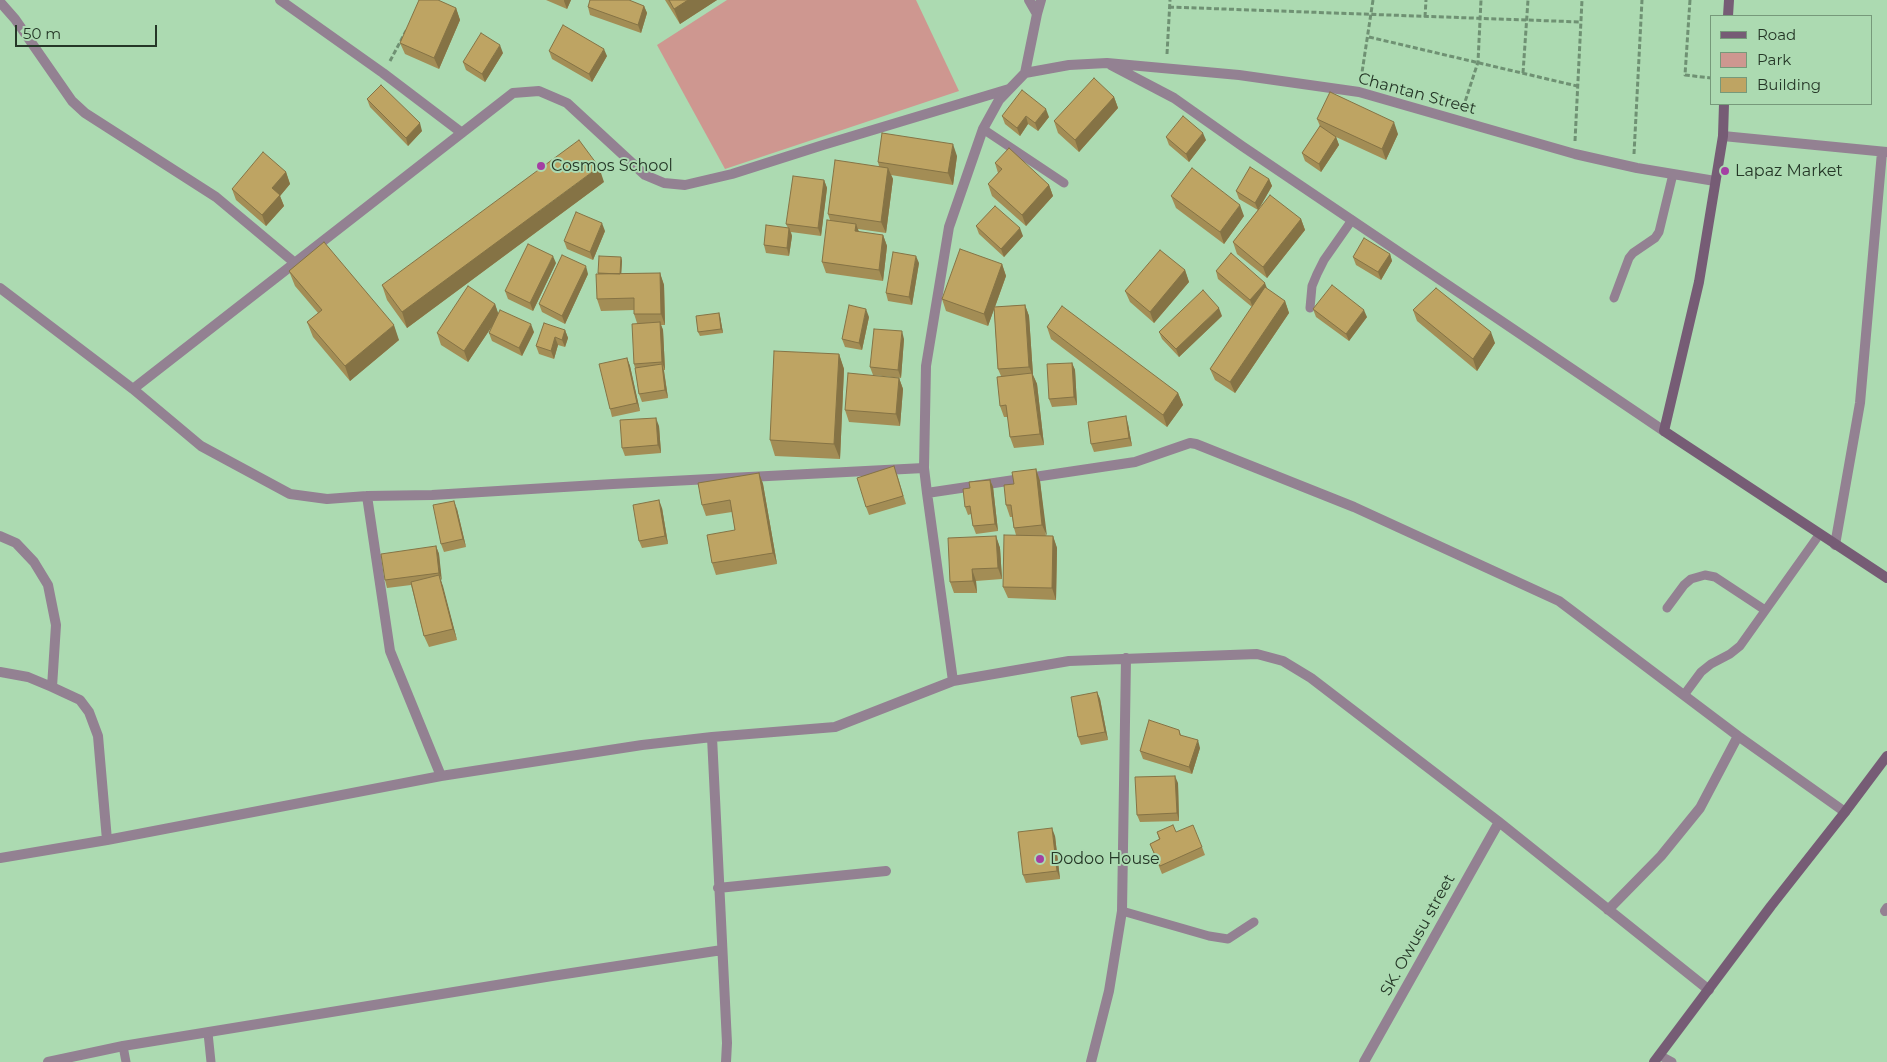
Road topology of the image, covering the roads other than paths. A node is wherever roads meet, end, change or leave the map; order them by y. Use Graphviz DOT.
graph roads {
  1 [pos="280,0"];
  2 [pos="1029,0"];
  3 [pos="1042,0"];
  4 [pos="1729,0"];
  5 [pos="0,2"];
  6 [pos="1037,14"];
  7 [pos="1728,15"];
  8 [pos="1107,63"];
  9 [pos="1025,73"];
  10 [pos="1010,89"];
  11 [pos="1724,105"];
  12 [pos="983,129"];
  13 [pos="462,133"];
  14 [pos="1723,136"];
  15 [pos="1884,152"];
  16 [pos="1673,174"];
  17 [pos="1716,181"];
  18 [pos="1064,184"];
  19 [pos="1352,220"];
  20 [pos="295,263"];
  21 [pos="0,288"];
  22 [pos="1614,298"];
  23 [pos="1310,308"];
  24 [pos="133,388"];
  25 [pos="1664,431"];
  26 [pos="924,468"];
  27 [pos="926,493"];
  28 [pos="367,496"];
  29 [pos="1819,535"];
  30 [pos="0,536"];
  31 [pos="1835,545"];
  32 [pos="1887,578"];
  33 [pos="1667,608"];
  34 [pos="1765,610"];
  35 [pos="1126,658"];
  36 [pos="0,672"];
  37 [pos="953,681"];
  38 [pos="52,687"];
  39 [pos="1684,695"];
  40 [pos="1738,736"];
  41 [pos="712,737"];
  42 [pos="1887,756"];
  43 [pos="441,776"];
  44 [pos="1845,812"];
  45 [pos="1499,822"];
  46 [pos="107,840"];
  47 [pos="0,858"];
  48 [pos="886,872"];
  49 [pos="718,888"];
  50 [pos="1608,910"];
  51 [pos="1122,911"];
  52 [pos="1254,922"];
  53 [pos="722,950"];
  54 [pos="1709,990"];
  55 [pos="208,1033"];
  56 [pos="123,1046"];
  57 [pos="1657,1058"];
  58 [pos="48,1062"];
  59 [pos="126,1062"];
  60 [pos="211,1062"];
  61 [pos="726,1062"];
  62 [pos="1091,1062"];
  63 [pos="1364,1062"];
  64 [pos="1672,1062"];
  1 -- 13 [label="street"];
  2 -- 6 [label="street"];
  3 -- 6 [label="street"];
  4 -- 7 [label="street"];
  5 -- 20 [label="street"];
  6 -- 9 [label="street"];
  8 -- 9 [label="street, Chantan Street"];
  8 -- 16 [label="street, Chantan Street"];
  8 -- 19 [label="street"];
  9 -- 10 [label="street"];
  10 -- 12 [label="street"];
  10 -- 13 [label="street"];
  11 -- 14 [label="street"];
  12 -- 18 [label="lane"];
  12 -- 26 [label="street"];
  13 -- 20 [label="street"];
  14 -- 15 [label="street"];
  14 -- 17 [label="street"];
  15 -- 31 [label="street"];
  16 -- 17 [label="street, Chantan Street"];
  16 -- 22 [label="lane"];
  17 -- 25 [label="street"];
  19 -- 23 [label="lane"];
  19 -- 25 [label="street"];
  20 -- 24 [label="street"];
  21 -- 24 [label="street"];
  24 -- 28 [label="street"];
  25 -- 29 [label="street"];
  26 -- 27 [label="street"];
  26 -- 28 [label="street"];
  27 -- 37 [label="street"];
  27 -- 39 [label="street"];
  28 -- 43 [label="street"];
  29 -- 31 [label="street"];
  29 -- 34 [label="lane"];
  30 -- 38 [label="street"];
  31 -- 32 [label="street"];
  33 -- 34 [label="lane"];
  34 -- 39 [label="lane"];
  35 -- 37 [label="street"];
  35 -- 45 [label="street"];
  35 -- 51 [label="street"];
  36 -- 38 [label="street"];
  37 -- 41 [label="street"];
  38 -- 46 [label="street"];
  39 -- 40 [label="street"];
  40 -- 44 [label="street"];
  40 -- 50 [label="street"];
  41 -- 43 [label="street"];
  41 -- 49 [label="street"];
  42 -- 44 [label="street"];
  43 -- 46 [label="street"];
  44 -- 54 [label="street"];
  45 -- 50 [label="street"];
  45 -- 63 [label="street, SK. Owusu street"];
  46 -- 47 [label="street"];
  48 -- 49 [label="street"];
  49 -- 53 [label="street"];
  50 -- 54 [label="street"];
  51 -- 52 [label="lane"];
  51 -- 62 [label="street"];
  53 -- 55 [label="street"];
  53 -- 61 [label="street"];
  54 -- 57 [label="street"];
  55 -- 56 [label="street"];
  55 -- 60 [label="lane"];
  56 -- 58 [label="street"];
  56 -- 59 [label="lane"];
  57 -- 64 [label="lane"];
}
